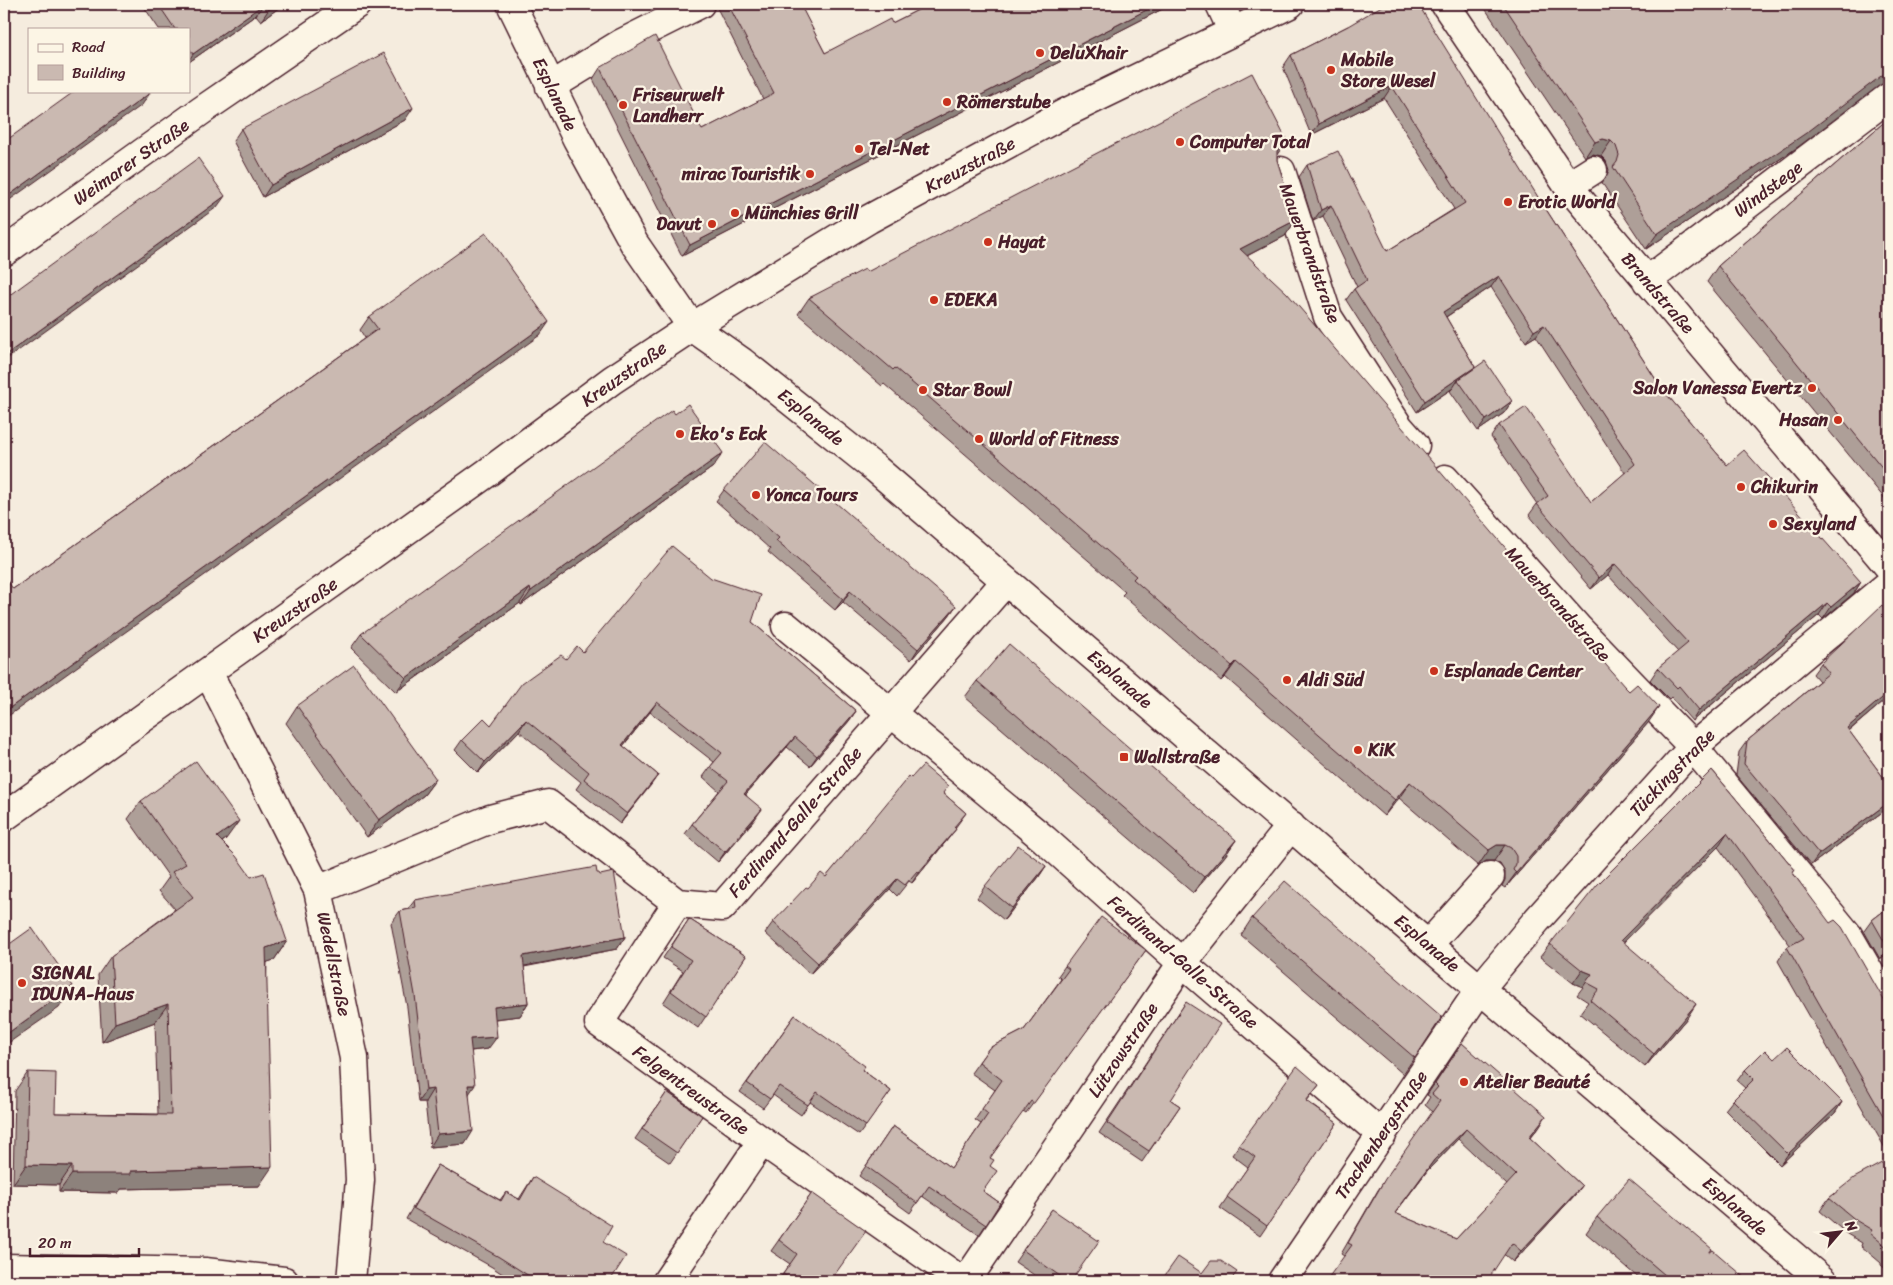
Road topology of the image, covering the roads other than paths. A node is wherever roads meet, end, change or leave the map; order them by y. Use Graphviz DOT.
graph roads {
  1 [pos="357,4"];
  2 [pos="511,4"];
  3 [pos="700,4"];
  4 [pos="1220,4"];
  5 [pos="1290,4"];
  6 [pos="1445,4"];
  7 [pos="1233,32"];
  8 [pos="550,87"];
  9 [pos="1889,96"];
  10 [pos="1594,170"];
  11 [pos="1281,171"];
  12 [pos="1568,186"];
  13 [pos="4,252"];
  14 [pos="1647,281"];
  15 [pos="692,328"];
  16 [pos="1889,567"];
  17 [pos="1006,581"];
  18 [pos="1889,584"];
  19 [pos="786,626"];
  20 [pos="208,672"];
  21 [pos="891,713"];
  22 [pos="1693,747"];
  23 [pos="4,817"];
  24 [pos="1292,826"];
  25 [pos="1490,876"];
  26 [pos="318,890"];
  27 [pos="677,903"];
  28 [pos="1428,945"];
  29 [pos="1182,963"];
  30 [pos="1480,988"];
  31 [pos="1889,1006"];
  32 [pos="1382,1135"];
  33 [pos="762,1141"];
  34 [pos="4,1268"];
  35 [pos="284,1281"];
  36 [pos="351,1281"];
  37 [pos="667,1281"];
  38 [pos="962,1281"];
  39 [pos="966,1281"];
  40 [pos="1282,1281"];
  41 [pos="1823,1281"];
  1 -- 13 [label="street, Weimarer Straße"];
  2 -- 8 [label="street, Esplanade"];
  3 -- 8 [label="street"];
  4 -- 7 [label="street"];
  5 -- 7 [label="street, Kreuzstraße"];
  6 -- 12 [label="street, Brandstraße"];
  7 -- 15 [label="street, Kreuzstraße"];
  8 -- 15 [label="street, Esplanade"];
  9 -- 14 [label="street, Windstege"];
  10 -- 12 [label="street"];
  11 -- 22 [label="street, Mauerbrandstraße"];
  12 -- 14 [label="street, Brandstraße"];
  14 -- 16 [label="street, Brandstraße"];
  15 -- 17 [label="street, Esplanade"];
  15 -- 20 [label="street, Kreuzstraße"];
  17 -- 21 [label="street, Ferdinand-Galle-Straße"];
  17 -- 24 [label="street, Esplanade"];
  18 -- 22 [label="street, Tückingstraße"];
  19 -- 21 [label="street"];
  20 -- 23 [label="street, Kreuzstraße"];
  20 -- 26 [label="street, Wedellstraße"];
  21 -- 27 [label="street, Ferdinand-Galle-Straße"];
  21 -- 29 [label="street, Ferdinand-Galle-Straße"];
  22 -- 30 [label="street, Tückingstraße"];
  22 -- 31 [label="street, Mauerbrandstraße"];
  24 -- 28 [label="street, Esplanade"];
  24 -- 29 [label="street, Lützowstraße"];
  25 -- 28 [label="street"];
  26 -- 27 [label="street"];
  26 -- 36 [label="street, Wedellstraße"];
  27 -- 33 [label="street, Felgentreustraße"];
  28 -- 30 [label="street, Esplanade"];
  29 -- 32 [label="street, Ferdinand-Galle-Straße"];
  29 -- 39 [label="street, Lützowstraße"];
  30 -- 32 [label="street, Trachenbergstraße"];
  30 -- 41 [label="street, Esplanade"];
  32 -- 40 [label="street, Trachenbergstraße"];
  33 -- 37 [label="street, Felgentreustraße"];
  33 -- 38 [label="street"];
  34 -- 35 [label="street"];
}
